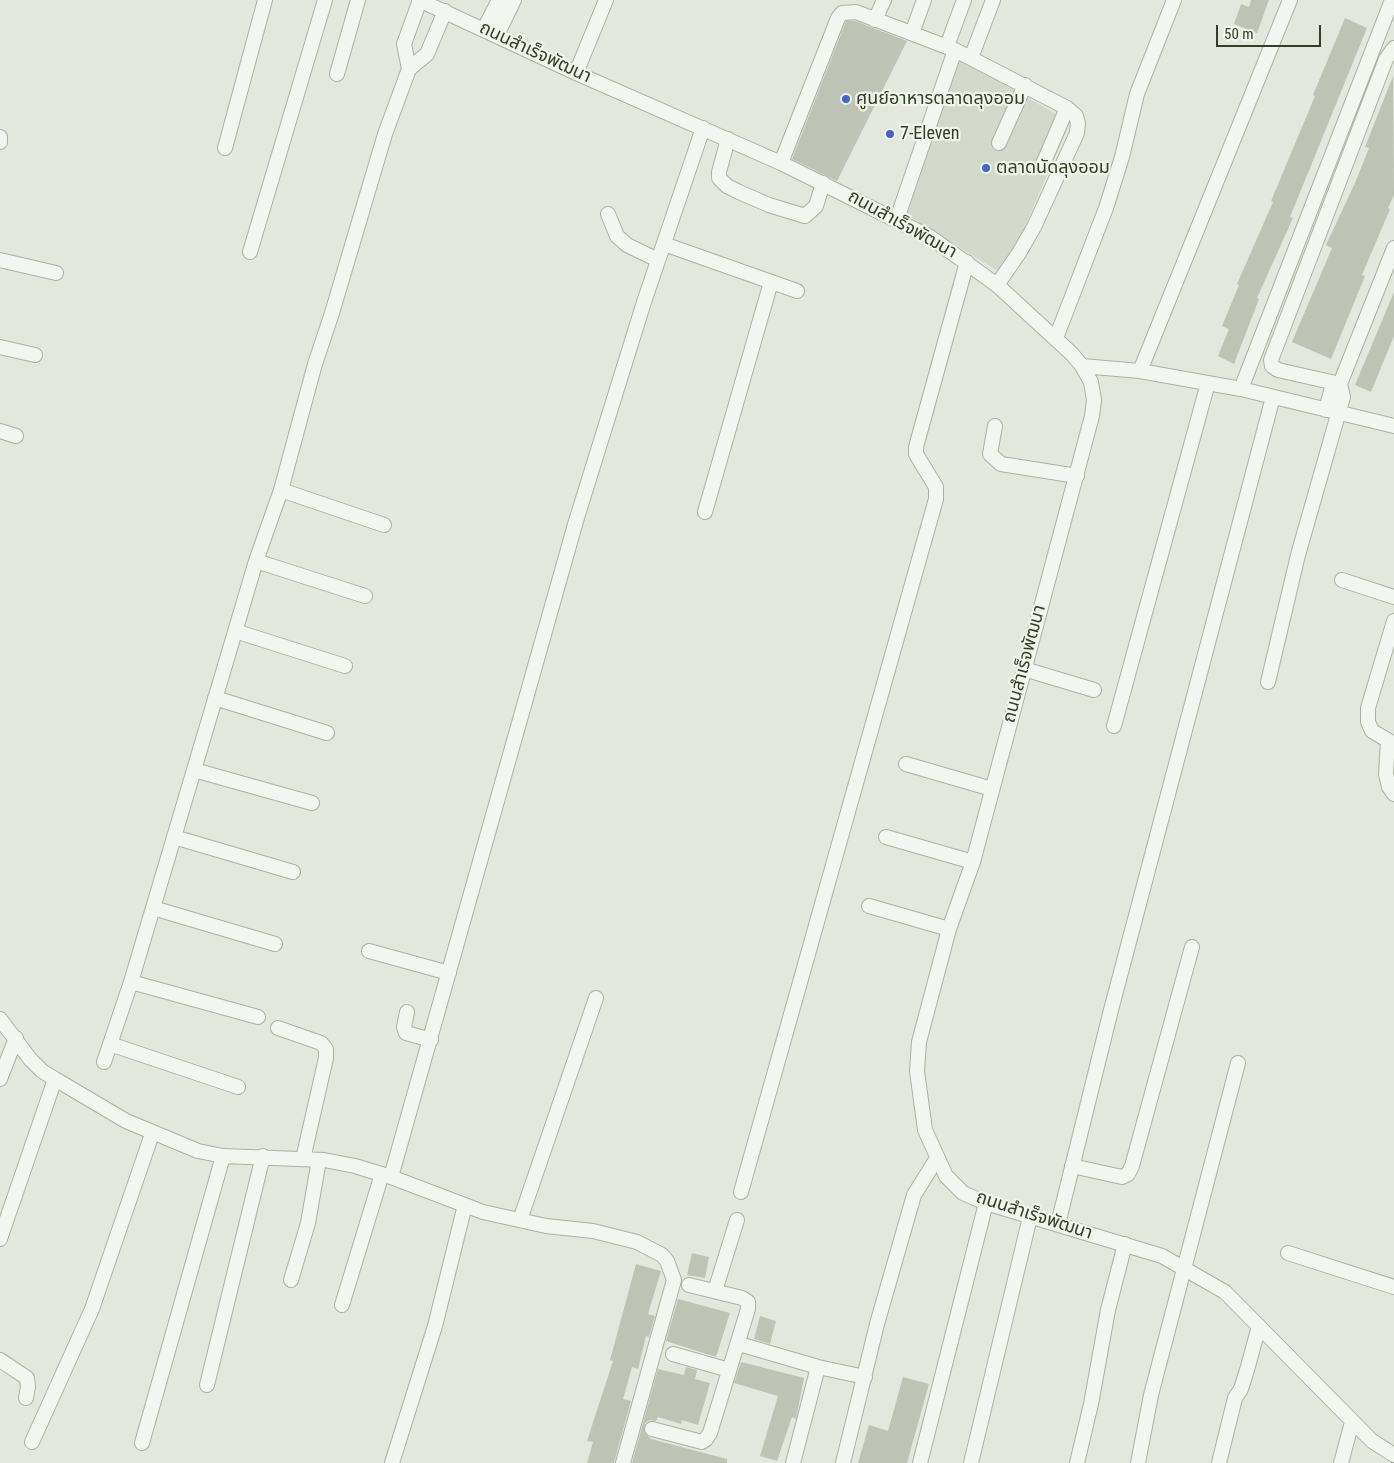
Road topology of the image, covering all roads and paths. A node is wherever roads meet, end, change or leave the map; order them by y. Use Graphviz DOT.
graph roads {
  1 [pos="265,0"];
  2 [pos="325,0"];
  3 [pos="358,0"];
  4 [pos="420,0"];
  5 [pos="499,0"];
  6 [pos="514,0"];
  7 [pos="606,0"];
  8 [pos="884,0"];
  9 [pos="924,0"];
  10 [pos="964,0"];
  11 [pos="993,0"];
  12 [pos="1174,0"];
  13 [pos="1290,0"];
  14 [pos="1392,0"];
  15 [pos="851,6"];
  16 [pos="445,11"];
  17 [pos="876,20"];
  18 [pos="484,29"];
  19 [pos="912,33"];
  20 [pos="497,35"];
  21 [pos="951,48"];
  22 [pos="1394,48"];
  23 [pos="971,58"];
  24 [pos="408,69"];
  25 [pos="576,73"];
  26 [pos="337,74"];
  27 [pos="1025,85"];
  28 [pos="1067,108"];
  29 [pos="703,128"];
  30 [pos="0,137"];
  31 [pos="728,139"];
  32 [pos="0,142"];
  33 [pos="999,143"];
  34 [pos="225,148"];
  35 [pos="781,163"];
  36 [pos="1043,164"];
  37 [pos="823,183"];
  38 [pos="608,214"];
  39 [pos="897,219"];
  40 [pos="664,244"];
  41 [pos="1394,248"];
  42 [pos="250,252"];
  43 [pos="0,260"];
  44 [pos="658,260"];
  45 [pos="967,262"];
  46 [pos="56,272"];
  47 [pos="771,282"];
  48 [pos="997,285"];
  49 [pos="797,291"];
  50 [pos="1056,338"];
  51 [pos="0,346"];
  52 [pos="35,355"];
  53 [pos="1082,366"];
  54 [pos="1140,371"];
  55 [pos="1208,383"];
  56 [pos="1340,384"];
  57 [pos="1240,389"];
  58 [pos="1273,397"];
  59 [pos="1332,411"];
  60 [pos="995,426"];
  61 [pos="1394,426"];
  62 [pos="0,432"];
  63 [pos="16,436"];
  64 [pos="1077,476"];
  65 [pos="281,490"];
  66 [pos="705,512"];
  67 [pos="384,525"];
  68 [pos="256,561"];
  69 [pos="1342,580"];
  70 [pos="365,596"];
  71 [pos="1394,597"];
  72 [pos="1394,621"];
  73 [pos="235,631"];
  74 [pos="345,666"];
  75 [pos="1024,669"];
  76 [pos="1268,682"];
  77 [pos="1094,690"];
  78 [pos="215,698"];
  79 [pos="1114,726"];
  80 [pos="327,733"];
  81 [pos="1391,743"];
  82 [pos="906,764"];
  83 [pos="194,770"];
  84 [pos="992,789"];
  85 [pos="1394,794"];
  86 [pos="312,803"];
  87 [pos="174,837"];
  88 [pos="886,837"];
  89 [pos="973,862"];
  90 [pos="293,872"];
  91 [pos="869,906"];
  92 [pos="153,908"];
  93 [pos="949,929"];
  94 [pos="275,944"];
  95 [pos="1192,947"];
  96 [pos="370,951"];
  97 [pos="449,973"];
  98 [pos="131,982"];
  99 [pos="596,998"];
  100 [pos="407,1012"];
  101 [pos="258,1017"];
  102 [pos="0,1019"];
  103 [pos="278,1028"];
  104 [pos="16,1038"];
  105 [pos="431,1040"];
  106 [pos="110,1044"];
  107 [pos="104,1062"];
  108 [pos="1238,1063"];
  109 [pos="0,1079"];
  110 [pos="55,1079"];
  111 [pos="238,1086"];
  112 [pos="152,1134"];
  113 [pos="224,1156"];
  114 [pos="263,1156"];
  115 [pos="937,1158"];
  116 [pos="303,1159"];
  117 [pos="319,1160"];
  118 [pos="1072,1166"];
  119 [pos="386,1175"];
  120 [pos="741,1192"];
  121 [pos="986,1203"];
  122 [pos="465,1205"];
  123 [pos="1030,1216"];
  124 [pos="520,1220"];
  125 [pos="737,1220"];
  126 [pos="1058,1224"];
  127 [pos="0,1239"];
  128 [pos="1125,1244"];
  129 [pos="1288,1253"];
  130 [pos="1184,1268"];
  131 [pos="291,1280"];
  132 [pos="689,1285"];
  133 [pos="1394,1287"];
  134 [pos="715,1291"];
  135 [pos="342,1305"];
  136 [pos="1259,1326"];
  137 [pos="739,1344"];
  138 [pos="673,1354"];
  139 [pos="0,1360"];
  140 [pos="818,1367"];
  141 [pos="730,1370"];
  142 [pos="865,1376"];
  143 [pos="207,1385"];
  144 [pos="26,1398"];
  145 [pos="1352,1422"];
  146 [pos="652,1429"];
  147 [pos="32,1442"];
  148 [pos="142,1443"];
  149 [pos="1394,1455"];
  150 [pos="625,1462"];
  151 [pos="392,1463"];
  152 [pos="793,1463"];
  153 [pos="843,1463"];
  154 [pos="920,1463"];
  155 [pos="971,1463"];
  156 [pos="1077,1463"];
  157 [pos="1138,1463"];
  158 [pos="1219,1463"];
  159 [pos="1341,1463"];
  1 -- 34 [label="street"];
  2 -- 42 [label="street"];
  3 -- 26 [label="street"];
  4 -- 16 [label="street, ถนนสำเร็จพัฒนา"];
  4 -- 24 [label="street"];
  5 -- 18 [label="street"];
  6 -- 20 [label="street"];
  7 -- 25 [label="street"];
  8 -- 17 [label="street"];
  9 -- 19 [label="street"];
  10 -- 21 [label="street"];
  11 -- 23 [label="street"];
  12 -- 50 [label="street"];
  13 -- 54 [label="street"];
  14 -- 57 [label="street"];
  15 -- 17 [label="street"];
  15 -- 35 [label="street"];
  16 -- 18 [label="street, ถนนสำเร็จพัฒนา"];
  16 -- 24 [label="street"];
  17 -- 19 [label="street"];
  18 -- 20 [label="street, ถนนสำเร็จพัฒนา"];
  19 -- 21 [label="street"];
  20 -- 25 [label="street, ถนนสำเร็จพัฒนา"];
  21 -- 23 [label="street"];
  21 -- 39 [label="street"];
  22 -- 56 [label="street"];
  23 -- 27 [label="street"];
  24 -- 65 [label="street"];
  25 -- 29 [label="street, ถนนสำเร็จพัฒนา"];
  27 -- 28 [label="street"];
  27 -- 33 [label="street"];
  28 -- 36 [label="street"];
  28 -- 48 [label="street"];
  29 -- 31 [label="street, ถนนสำเร็จพัฒนา"];
  29 -- 40 [label="street"];
  30 -- 32 [label="street"];
  31 -- 35 [label="street, ถนนสำเร็จพัฒนา"];
  31 -- 37 [label="street"];
  35 -- 37 [label="street, ถนนสำเร็จพัฒนา"];
  37 -- 39 [label="street, ถนนสำเร็จพัฒนา"];
  38 -- 44 [label="street"];
  39 -- 45 [label="street, ถนนสำเร็จพัฒนา"];
  40 -- 44 [label="street"];
  40 -- 47 [label="street"];
  41 -- 56 [label="street"];
  43 -- 46 [label="street"];
  44 -- 97 [label="street"];
  45 -- 48 [label="street, ถนนสำเร็จพัฒนา"];
  45 -- 120 [label="street"];
  47 -- 49 [label="street"];
  47 -- 66 [label="street"];
  48 -- 50 [label="street, ถนนสำเร็จพัฒนา"];
  50 -- 53 [label="street, ถนนสำเร็จพัฒนา"];
  51 -- 52 [label="street"];
  53 -- 54 [label="street"];
  53 -- 64 [label="street, ถนนสำเร็จพัฒนา"];
  54 -- 55 [label="street"];
  55 -- 57 [label="street"];
  55 -- 79 [label="street"];
  56 -- 59 [label="street"];
  57 -- 58 [label="street"];
  58 -- 59 [label="street"];
  58 -- 118 [label="street"];
  59 -- 61 [label="street"];
  59 -- 76 [label="street"];
  60 -- 64 [label="street"];
  62 -- 63 [label="street"];
  64 -- 75 [label="street, ถนนสำเร็จพัฒนา"];
  65 -- 67 [label="street"];
  65 -- 68 [label="street"];
  68 -- 70 [label="street"];
  68 -- 73 [label="street"];
  69 -- 71 [label="street"];
  72 -- 81 [label="street"];
  73 -- 74 [label="street"];
  73 -- 78 [label="street"];
  75 -- 77 [label="street"];
  75 -- 84 [label="street, ถนนสำเร็จพัฒนา"];
  78 -- 80 [label="street"];
  78 -- 83 [label="street"];
  81 -- 85 [label="street"];
  82 -- 84 [label="street"];
  83 -- 86 [label="street"];
  83 -- 87 [label="street"];
  84 -- 89 [label="street, ถนนสำเร็จพัฒนา"];
  87 -- 90 [label="street"];
  87 -- 92 [label="street"];
  88 -- 89 [label="street"];
  89 -- 93 [label="street, ถนนสำเร็จพัฒนา"];
  91 -- 93 [label="street"];
  92 -- 94 [label="street"];
  92 -- 98 [label="street"];
  93 -- 115 [label="street, ถนนสำเร็จพัฒนา"];
  95 -- 118 [label="street"];
  96 -- 97 [label="street"];
  97 -- 105 [label="street"];
  98 -- 101 [label="street"];
  98 -- 106 [label="street"];
  99 -- 124 [label="street"];
  100 -- 105 [label="street"];
  102 -- 104 [label="street"];
  103 -- 116 [label="street"];
  104 -- 109 [label="street"];
  104 -- 110 [label="street"];
  105 -- 119 [label="street"];
  106 -- 107 [label="street"];
  106 -- 111 [label="street"];
  108 -- 130 [label="street"];
  110 -- 112 [label="street"];
  110 -- 127 [label="street"];
  112 -- 113 [label="street"];
  112 -- 147 [label="street"];
  113 -- 114 [label="street"];
  113 -- 148 [label="street"];
  114 -- 116 [label="street"];
  114 -- 143 [label="street"];
  115 -- 121 [label="street, ถนนสำเร็จพัฒนา"];
  115 -- 142 [label="street"];
  116 -- 117 [label="street"];
  117 -- 119 [label="street"];
  117 -- 131 [label="street"];
  118 -- 126 [label="street"];
  119 -- 122 [label="street"];
  119 -- 135 [label="street"];
  121 -- 123 [label="street, ถนนสำเร็จพัฒนา"];
  121 -- 154 [label="street"];
  122 -- 124 [label="street"];
  122 -- 151 [label="street"];
  123 -- 126 [label="street, ถนนสำเร็จพัฒนา"];
  123 -- 155 [label="street"];
  124 -- 150 [label="street"];
  125 -- 134 [label="street"];
  126 -- 128 [label="street, ถนนสำเร็จพัฒนา"];
  128 -- 130 [label="street, ถนนสำเร็จพัฒนา"];
  128 -- 156 [label="street"];
  129 -- 133 [label="street"];
  130 -- 136 [label="street, ถนนสำเร็จพัฒนา"];
  130 -- 157 [label="street"];
  132 -- 134 [label="street"];
  134 -- 137 [label="street"];
  136 -- 145 [label="street, ถนนสำเร็จพัฒนา"];
  136 -- 158 [label="street"];
  137 -- 140 [label="street"];
  137 -- 141 [label="street"];
  138 -- 141 [label="street"];
  139 -- 144 [label="street"];
  140 -- 142 [label="street"];
  140 -- 152 [label="street"];
  141 -- 146 [label="street"];
  142 -- 153 [label="street"];
  145 -- 149 [label="street, ถนนสำเร็จพัฒนา"];
  145 -- 159 [label="street"];
}
